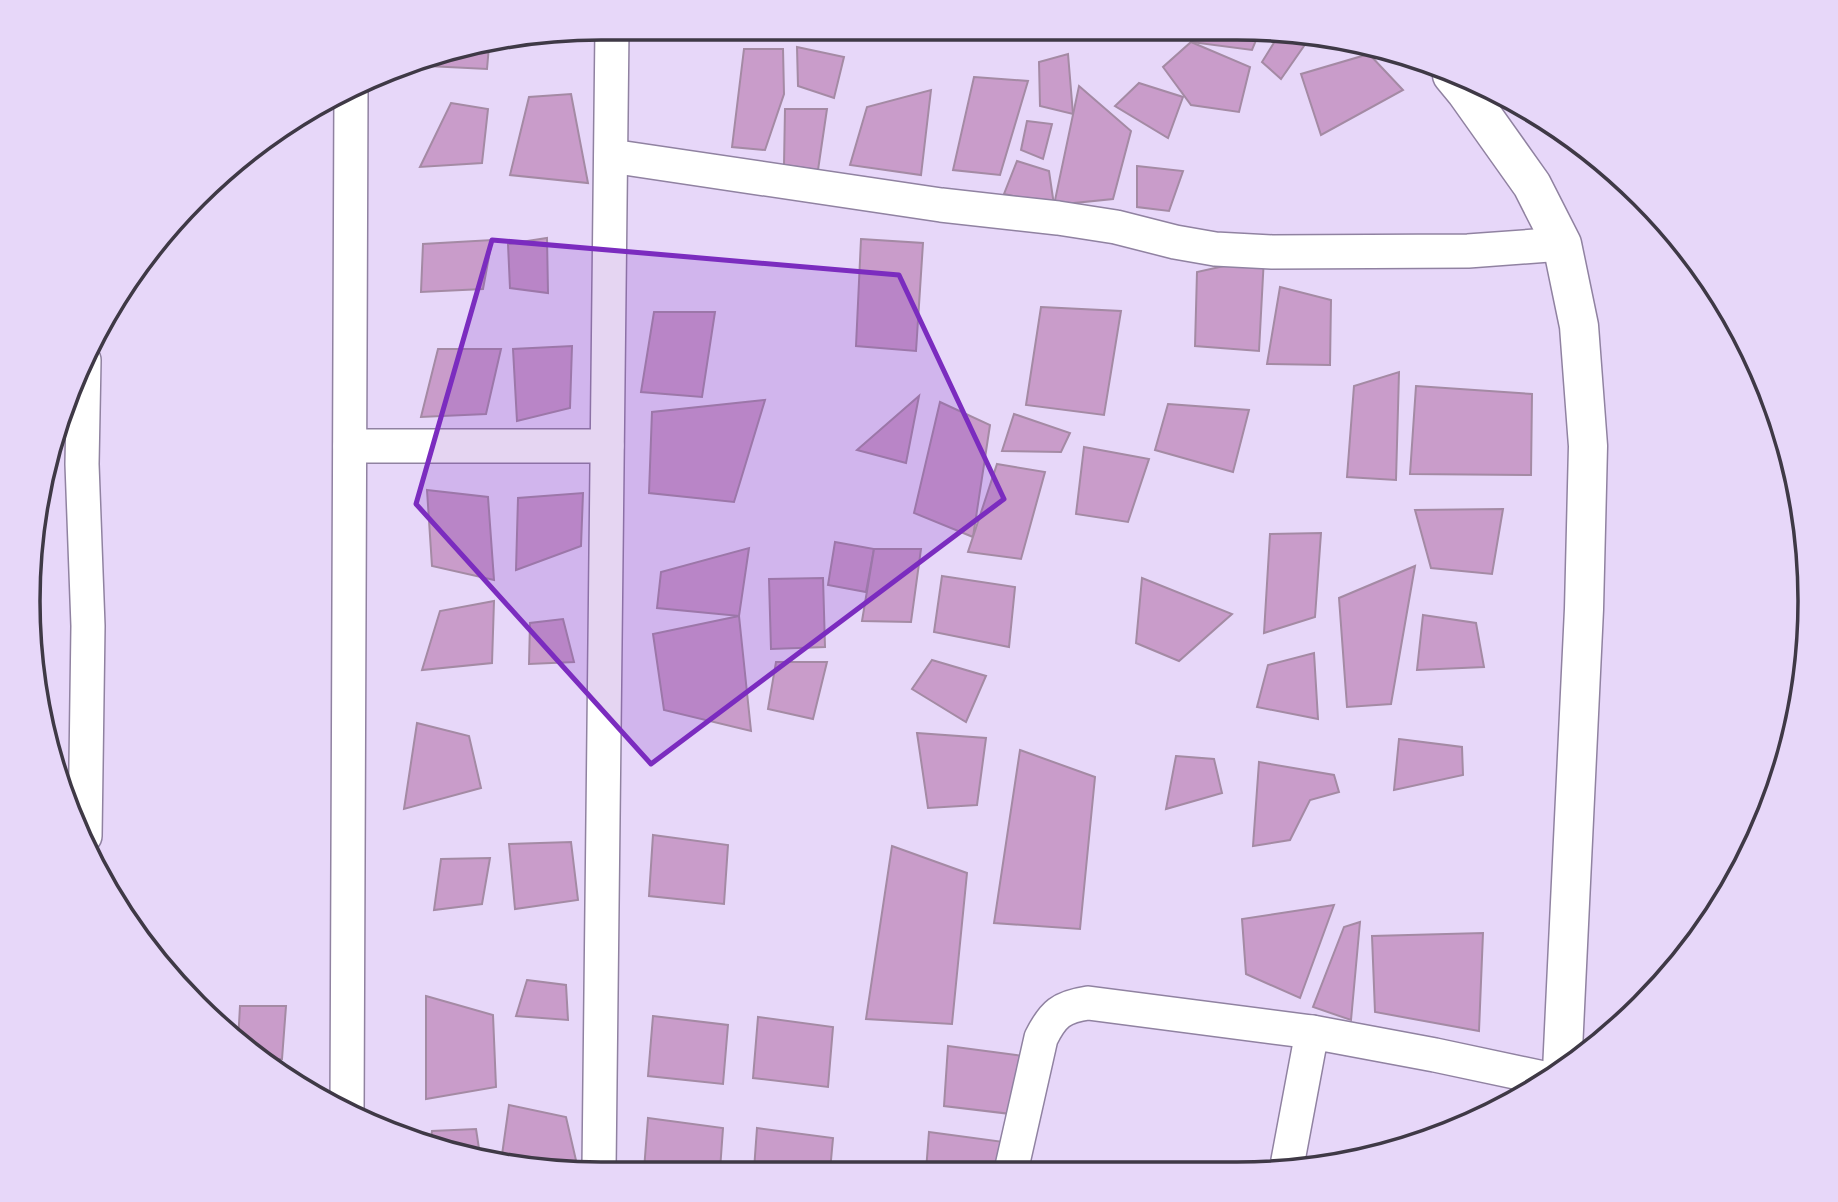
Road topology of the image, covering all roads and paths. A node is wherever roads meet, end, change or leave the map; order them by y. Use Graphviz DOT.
graph roads {
  1 [pos="611,40"];
  2 [pos="1463,88"];
  3 [pos="352,99"];
  4 [pos="611,156"];
  5 [pos="1562,244"];
  6 [pos="84,385"];
  7 [pos="350,446"];
  8 [pos="607,446"];
  9 [pos="83,816"];
  10 [pos="1312,1032"];
  11 [pos="1563,1057"];
  12 [pos="1534,1076"];
  13 [pos="347,1101"];
  14 [pos="1288,1159"];
  15 [pos="599,1162"];
  16 [pos="1013,1162"];
  1 -- 4 [label="street"];
  2 -- 5 [label="main road"];
  3 -- 7 [label="street"];
  4 -- 5 [label="street"];
  4 -- 8 [label="street"];
  5 -- 11 [label="main road"];
  6 -- 9 [label="street"];
  7 -- 8 [label="street"];
  7 -- 13 [label="street"];
  8 -- 15 [label="street"];
  10 -- 12 [label="street"];
  10 -- 14 [label="street"];
  10 -- 16 [label="street"];
}
